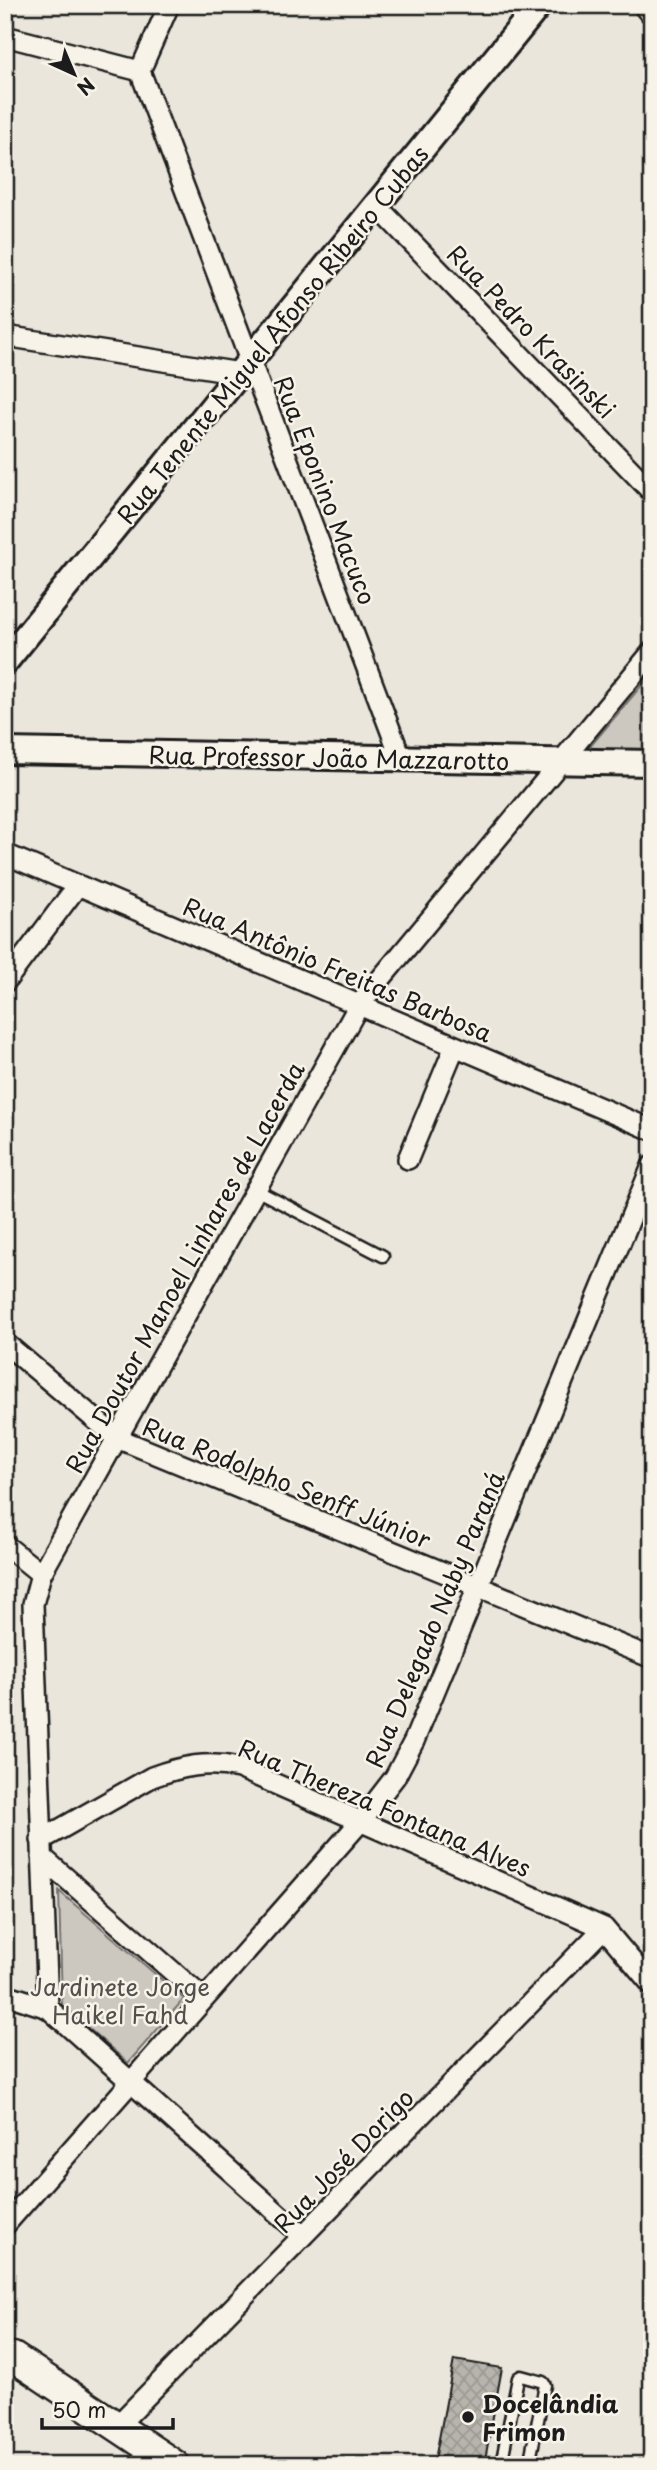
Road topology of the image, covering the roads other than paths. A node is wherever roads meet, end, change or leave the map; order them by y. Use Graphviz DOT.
graph roads {
  1 [pos="169,5"];
  2 [pos="539,5"];
  3 [pos="5,36"];
  4 [pos="140,71"];
  5 [pos="376,205"];
  6 [pos="5,336"];
  7 [pos="245,367"];
  8 [pos="652,492"];
  9 [pos="652,652"];
  10 [pos="5,662"];
  11 [pos="5,751"];
  12 [pos="401,758"];
  13 [pos="562,762"];
  14 [pos="652,763"];
  15 [pos="5,854"];
  16 [pos="78,885"];
  17 [pos="5,982"];
  18 [pos="359,1005"];
  19 [pos="455,1046"];
  20 [pos="652,1129"];
  21 [pos="408,1159"];
  22 [pos="652,1166"];
  23 [pos="256,1190"];
  24 [pos="383,1256"];
  25 [pos="5,1343"];
  26 [pos="117,1438"];
  27 [pos="5,1545"];
  28 [pos="41,1574"];
  29 [pos="478,1587"];
  30 [pos="652,1658"];
  31 [pos="361,1821"];
  32 [pos="42,1849"];
  33 [pos="604,1928"];
  34 [pos="652,1985"];
  35 [pos="5,1994"];
  36 [pos="204,1999"];
  37 [pos="48,2008"];
  38 [pos="131,2082"];
  39 [pos="5,2225"];
  40 [pos="303,2236"];
  41 [pos="8,2355"];
  42 [pos="118,2425"];
  43 [pos="501,2462"];
  44 [pos="175,2465"];
  45 [pos="527,2465"];
  1 -- 4 [label="street"];
  2 -- 5 [label="street, Rua Tenente Miguel Afonso Ribeiro Cubas"];
  3 -- 4 [label="street"];
  4 -- 7 [label="street, Rua Eponino Macuco"];
  5 -- 7 [label="street, Rua Tenente Miguel Afonso Ribeiro Cubas"];
  5 -- 8 [label="street, Rua Pedro Krasinski"];
  6 -- 7 [label="street"];
  7 -- 10 [label="street, Rua Tenente Miguel Afonso Ribeiro Cubas"];
  7 -- 12 [label="street, Rua Eponino Macuco"];
  9 -- 13 [label="street, Rua Doutor Manoel Linhares de Lacerda"];
  11 -- 12 [label="street, Rua Professor João Mazzarotto"];
  12 -- 13 [label="street, Rua Professor João Mazzarotto"];
  13 -- 14 [label="street, Rua Professor João Mazzarotto"];
  13 -- 18 [label="street, Rua Doutor Manoel Linhares de Lacerda"];
  15 -- 16 [label="street, Rua Antônio Freitas Barbosa"];
  16 -- 17 [label="street"];
  16 -- 18 [label="street, Rua Antônio Freitas Barbosa"];
  18 -- 19 [label="street, Rua Antônio Freitas Barbosa"];
  18 -- 23 [label="street, Rua Doutor Manoel Linhares de Lacerda"];
  19 -- 20 [label="street, Rua Antônio Freitas Barbosa"];
  19 -- 21 [label="street"];
  22 -- 29 [label="street, Rua Delegado Naby Paraná"];
  23 -- 24 [label="lane"];
  23 -- 26 [label="street, Rua Doutor Manoel Linhares de Lacerda"];
  25 -- 26 [label="street, Rua Rodolpho Senff Júnior"];
  26 -- 28 [label="street, Rua Doutor Manoel Linhares de Lacerda"];
  26 -- 29 [label="street, Rua Rodolpho Senff Júnior"];
  27 -- 28 [label="street"];
  28 -- 32 [label="street, Rua Doutor Manoel Linhares de Lacerda"];
  29 -- 30 [label="street, Rua Rodolpho Senff Júnior"];
  29 -- 31 [label="street, Rua Delegado Naby Paraná"];
  31 -- 32 [label="street, Rua Thereza Fontana Alves"];
  31 -- 33 [label="street, Rua Thereza Fontana Alves"];
  31 -- 36 [label="street, Rua Delegado Naby Paraná"];
  32 -- 36 [label="street"];
  32 -- 37 [label="street, Rua Doutor Manoel Linhares de Lacerda"];
  33 -- 34 [label="street, Rua Thereza Fontana Alves"];
  33 -- 40 [label="street, Rua José Dorigo"];
  35 -- 37 [label="street"];
  36 -- 38 [label="street, Rua Delegado Naby Paraná"];
  37 -- 38 [label="street"];
  38 -- 39 [label="street, Rua Delegado Naby Paraná"];
  38 -- 40 [label="street"];
  40 -- 42 [label="street, Rua José Dorigo"];
  41 -- 42 [label="main road"];
  42 -- 44 [label="main road"];
  43 -- 45 [label="lane"];
  43 -- 45 [label="lane"];
}
